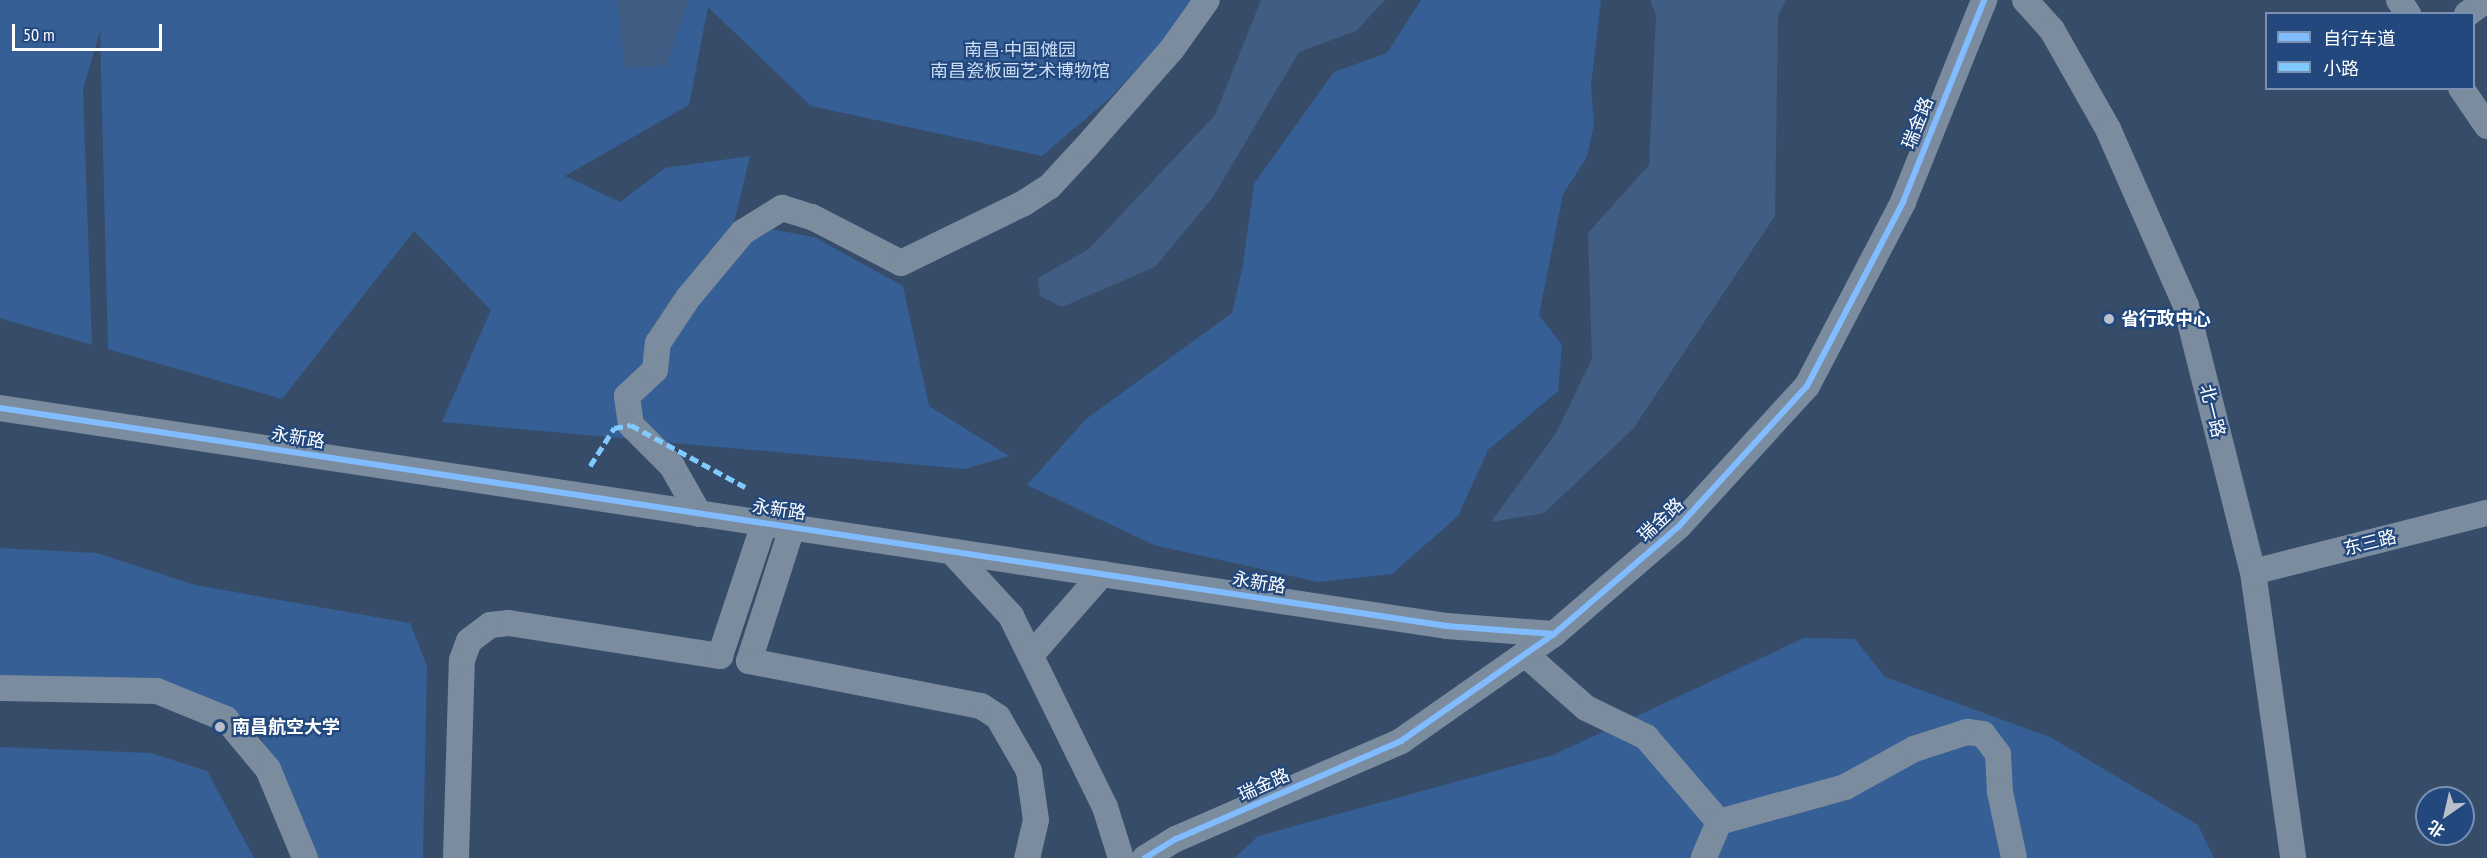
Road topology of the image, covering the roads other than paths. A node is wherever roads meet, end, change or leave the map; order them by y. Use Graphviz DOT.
graph roads {
  1 [pos="1207,0"];
  2 [pos="1984,0"];
  3 [pos="2025,0"];
  4 [pos="2486,0"];
  5 [pos="2470,12"];
  6 [pos="2462,90"];
  7 [pos="2487,126"];
  8 [pos="0,408"];
  9 [pos="2487,513"];
  10 [pos="699,514"];
  11 [pos="764,524"];
  12 [pos="792,528"];
  13 [pos="952,552"];
  14 [pos="2253,572"];
  15 [pos="1102,574"];
  16 [pos="1554,634"];
  17 [pos="1525,654"];
  18 [pos="1031,655"];
  19 [pos="720,656"];
  20 [pos="749,661"];
  21 [pos="0,687"];
  22 [pos="1719,822"];
  23 [pos="463,857"];
  24 [pos="305,858"];
  25 [pos="1027,858"];
  26 [pos="1122,858"];
  27 [pos="1145,858"];
  28 [pos="1704,858"];
  29 [pos="2014,858"];
  30 [pos="2293,858"];
  1 -- 10 [label="street"];
  2 -- 16 [label="street, 瑞金路"];
  3 -- 14 [label="street, 北一路"];
  4 -- 5 [label="street"];
  6 -- 7 [label="street"];
  8 -- 10 [label="street, 永新路"];
  9 -- 14 [label="street, 东三路"];
  10 -- 11 [label="street, 永新路"];
  11 -- 12 [label="street, 永新路"];
  11 -- 19 [label="street"];
  12 -- 13 [label="street, 永新路"];
  12 -- 20 [label="street"];
  13 -- 15 [label="street, 永新路"];
  13 -- 18 [label="street"];
  14 -- 30 [label="street, 北一路"];
  15 -- 16 [label="street, 永新路"];
  15 -- 18 [label="street"];
  16 -- 17 [label="street, 瑞金路"];
  17 -- 22 [label="street"];
  17 -- 27 [label="street, 瑞金路"];
  18 -- 26 [label="street"];
  19 -- 20 [label="street"];
  19 -- 23 [label="street"];
  20 -- 25 [label="street"];
  21 -- 24 [label="street"];
  22 -- 28 [label="street"];
  22 -- 29 [label="street"];
}
